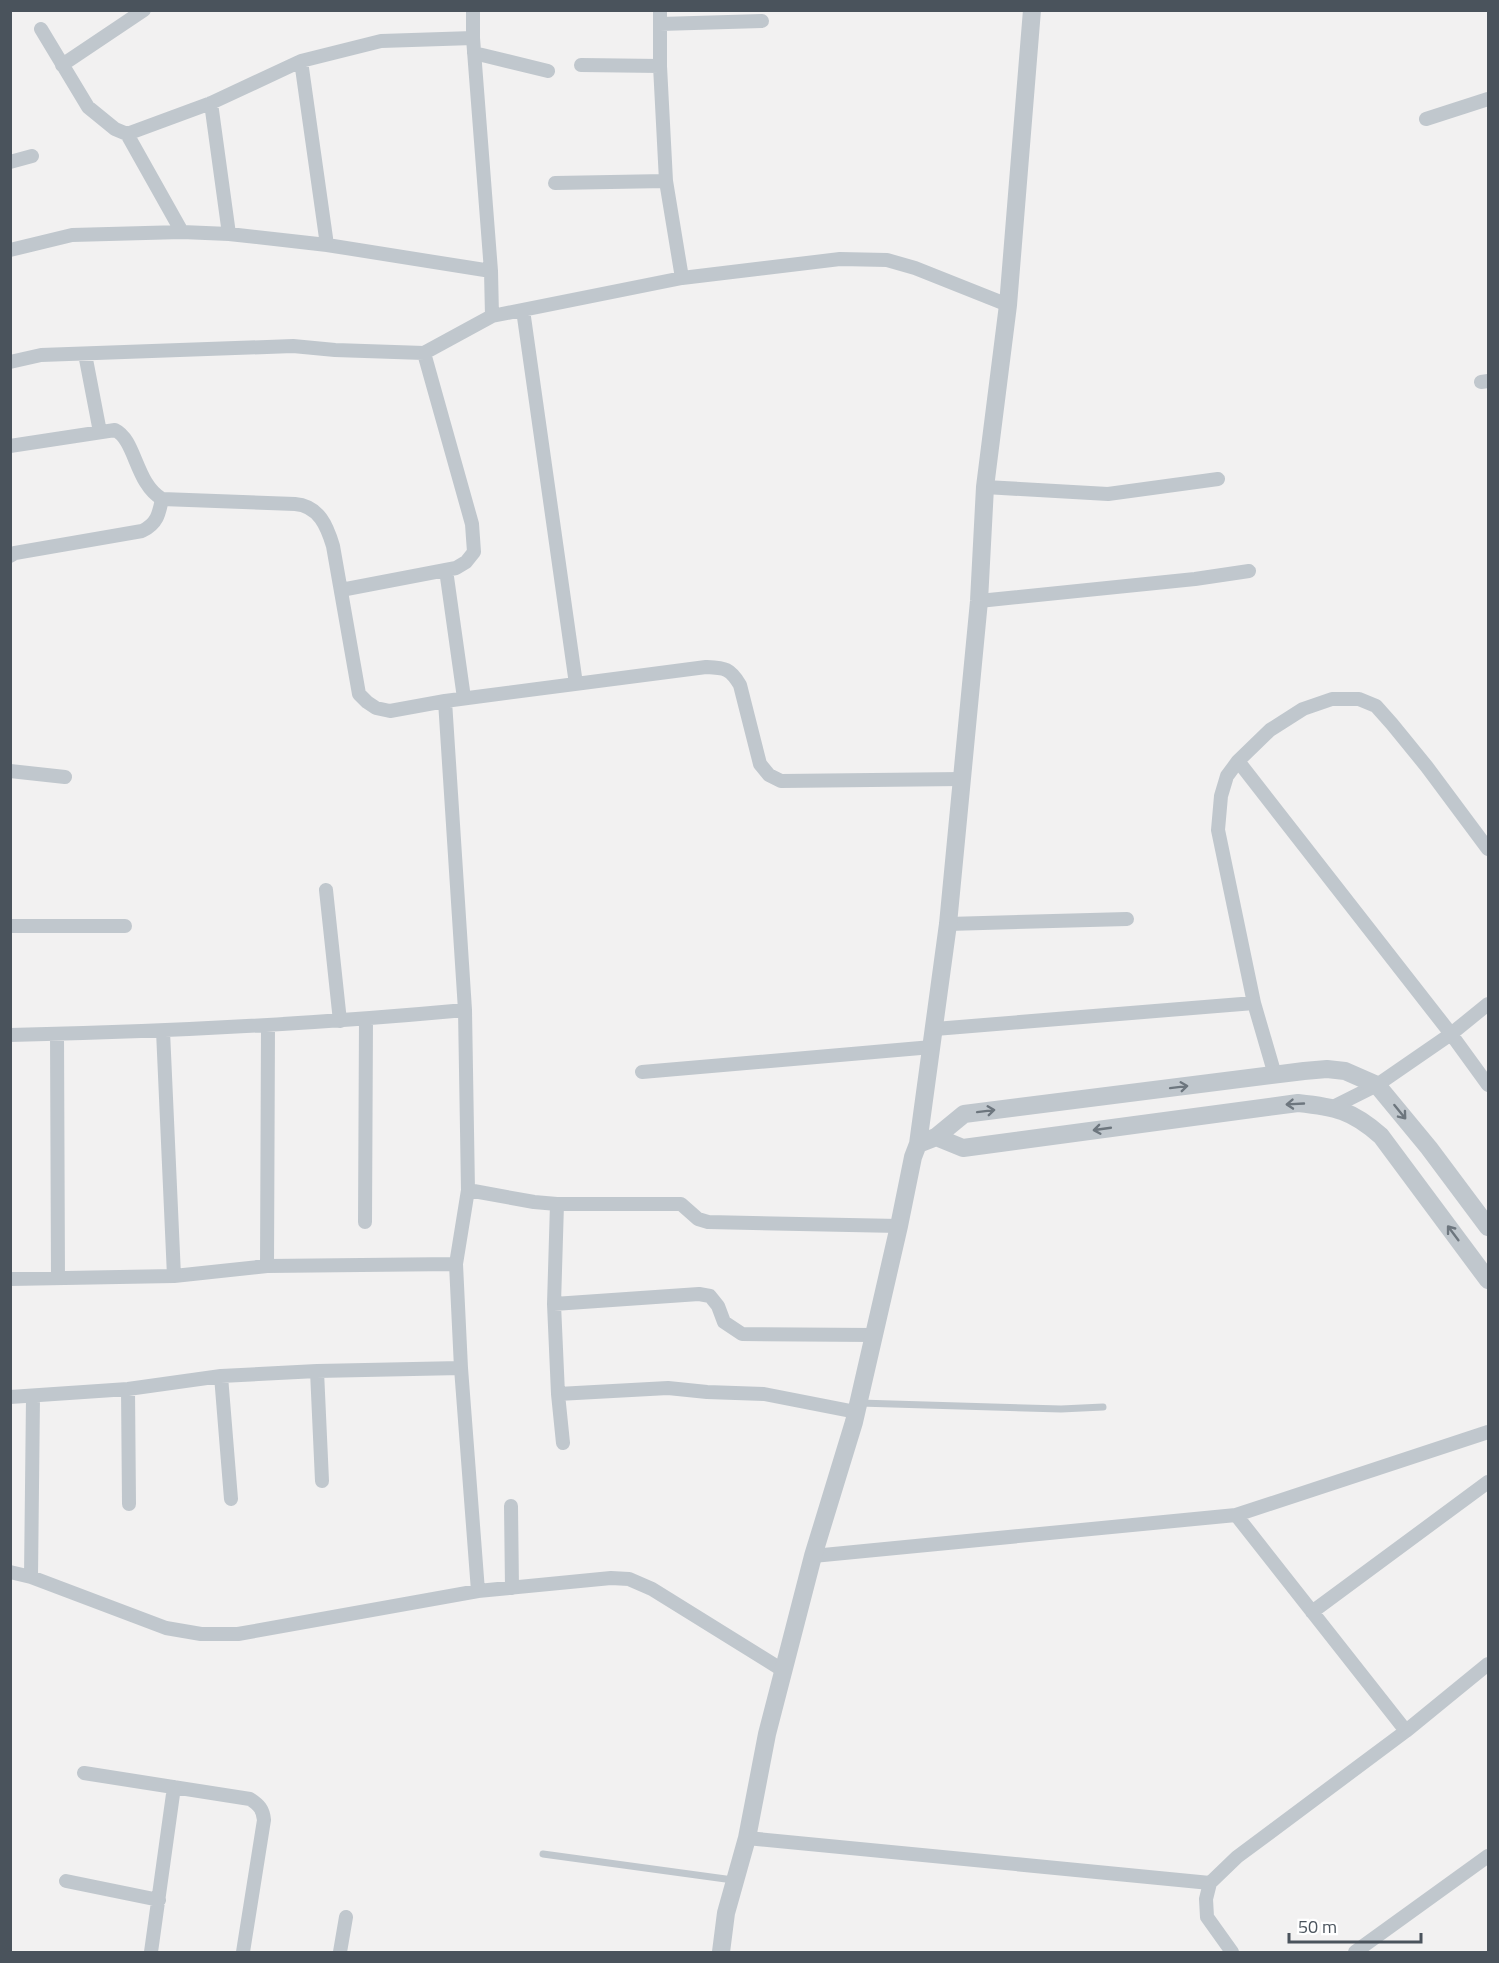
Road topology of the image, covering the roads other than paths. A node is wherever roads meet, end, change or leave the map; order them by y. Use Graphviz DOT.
graph roads {
  1 [pos="144,10"];
  2 [pos="473,10"];
  3 [pos="1032,10"];
  4 [pos="660,17"];
  5 [pos="762,21"];
  6 [pos="41,29"];
  7 [pos="473,38"];
  8 [pos="474,53"];
  9 [pos="301,61"];
  10 [pos="581,64"];
  11 [pos="62,65"];
  12 [pos="660,66"];
  13 [pos="548,71"];
  14 [pos="1488,99"];
  15 [pos="211,103"];
  16 [pos="1426,119"];
  17 [pos="127,134"];
  18 [pos="32,156"];
  19 [pos="10,162"];
  20 [pos="666,182"];
  21 [pos="555,183"];
  22 [pos="182,232"];
  23 [pos="229,234"];
  24 [pos="327,245"];
  25 [pos="10,249"];
  26 [pos="492,271"];
  27 [pos="682,278"];
  28 [pos="1008,305"];
  29 [pos="523,310"];
  30 [pos="492,316"];
  31 [pos="424,353"];
  32 [pos="85,354"];
  33 [pos="10,362"];
  34 [pos="100,432"];
  35 [pos="10,446"];
  36 [pos="1218,479"];
  37 [pos="986,487"];
  38 [pos="162,499"];
  39 [pos="10,556"];
  40 [pos="446,570"];
  41 [pos="1248,571"];
  42 [pos="341,590"];
  43 [pos="979,601"];
  44 [pos="576,684"];
  45 [pos="464,698"];
  46 [pos="445,700"];
  47 [pos="1238,762"];
  48 [pos="10,771"];
  49 [pos="65,777"];
  50 [pos="962,779"];
  51 [pos="1488,849"];
  52 [pos="326,890"];
  53 [pos="1127,919"];
  54 [pos="948,924"];
  55 [pos="10,926"];
  56 [pos="125,926"];
  57 [pos="1254,1004"];
  58 [pos="1488,1004"];
  59 [pos="465,1010"];
  60 [pos="366,1019"];
  61 [pos="340,1021"];
  62 [pos="268,1026"];
  63 [pos="163,1031"];
  64 [pos="57,1034"];
  65 [pos="1451,1034"];
  66 [pos="10,1035"];
  67 [pos="933,1038"];
  68 [pos="642,1072"];
  69 [pos="1275,1075"];
  70 [pos="1377,1085"];
  71 [pos="1488,1085"];
  72 [pos="1333,1107"];
  73 [pos="936,1137"];
  74 [pos="918,1144"];
  75 [pos="468,1190"];
  76 [pos="557,1204"];
  77 [pos="365,1222"];
  78 [pos="899,1226"];
  79 [pos="1488,1227"];
  80 [pos="456,1264"];
  81 [pos="267,1266"];
  82 [pos="174,1276"];
  83 [pos="58,1278"];
  84 [pos="10,1280"];
  85 [pos="1488,1280"];
  86 [pos="554,1304"];
  87 [pos="874,1335"];
  88 [pos="461,1368"];
  89 [pos="317,1371"];
  90 [pos="221,1376"];
  91 [pos="128,1389"];
  92 [pos="558,1394"];
  93 [pos="10,1397"];
  94 [pos="33,1397"];
  95 [pos="857,1407"];
  96 [pos="1103,1407"];
  97 [pos="1488,1432"];
  98 [pos="563,1443"];
  99 [pos="322,1481"];
  100 [pos="1488,1482"];
  101 [pos="231,1499"];
  102 [pos="129,1504"];
  103 [pos="511,1506"];
  104 [pos="1236,1515"];
  105 [pos="813,1556"];
  106 [pos="10,1572"];
  107 [pos="31,1577"];
  108 [pos="512,1588"];
  109 [pos="478,1592"];
  110 [pos="1312,1612"];
  111 [pos="1488,1665"];
  112 [pos="784,1671"];
  113 [pos="1406,1731"];
  114 [pos="84,1773"];
  115 [pos="174,1787"];
  116 [pos="747,1839"];
  117 [pos="543,1854"];
  118 [pos="1488,1856"];
  119 [pos="735,1880"];
  120 [pos="66,1881"];
  121 [pos="1210,1883"];
  122 [pos="159,1900"];
  123 [pos="346,1917"];
  124 [pos="151,1953"];
  125 [pos="243,1953"];
  126 [pos="340,1953"];
  127 [pos="721,1953"];
  128 [pos="1232,1953"];
  129 [pos="1355,1953"];
  1 -- 11 [label="street"];
  2 -- 7 [label="street"];
  3 -- 28 [label="street"];
  4 -- 5 [label="street"];
  4 -- 12 [label="street"];
  6 -- 11 [label="street"];
  7 -- 8 [label="street"];
  7 -- 9 [label="street"];
  8 -- 13 [label="street"];
  8 -- 26 [label="street"];
  9 -- 15 [label="street"];
  9 -- 24 [label="street"];
  10 -- 12 [label="street"];
  11 -- 17 [label="street"];
  12 -- 20 [label="street"];
  14 -- 16 [label="street"];
  15 -- 17 [label="street"];
  15 -- 23 [label="street"];
  17 -- 22 [label="street"];
  18 -- 19 [label="street"];
  20 -- 21 [label="street"];
  20 -- 27 [label="street"];
  22 -- 23 [label="street"];
  22 -- 25 [label="street"];
  23 -- 24 [label="street"];
  24 -- 26 [label="street"];
  26 -- 30 [label="street"];
  27 -- 28 [label="street"];
  27 -- 29 [label="street"];
  28 -- 37 [label="street"];
  29 -- 30 [label="street"];
  29 -- 44 [label="street"];
  30 -- 31 [label="street"];
  31 -- 32 [label="street"];
  31 -- 40 [label="street"];
  32 -- 33 [label="street"];
  32 -- 34 [label="street"];
  34 -- 35 [label="street"];
  34 -- 38 [label="street"];
  36 -- 37 [label="street"];
  37 -- 43 [label="street"];
  38 -- 39 [label="street"];
  38 -- 42 [label="street"];
  40 -- 42 [label="street"];
  40 -- 45 [label="street"];
  41 -- 43 [label="street"];
  42 -- 46 [label="street"];
  43 -- 50 [label="street"];
  44 -- 45 [label="street"];
  44 -- 50 [label="street"];
  45 -- 46 [label="street"];
  46 -- 59 [label="street"];
  47 -- 51 [label="street"];
  47 -- 57 [label="street"];
  47 -- 65 [label="street"];
  48 -- 49 [label="street"];
  50 -- 54 [label="street"];
  52 -- 61 [label="street"];
  53 -- 54 [label="street"];
  54 -- 67 [label="street"];
  55 -- 56 [label="street"];
  57 -- 67 [label="street"];
  57 -- 69 [label="street"];
  58 -- 65 [label="street"];
  59 -- 60 [label="street"];
  59 -- 75 [label="street"];
  60 -- 61 [label="street"];
  60 -- 77 [label="street"];
  61 -- 62 [label="street"];
  62 -- 63 [label="street"];
  62 -- 81 [label="street"];
  63 -- 64 [label="street"];
  63 -- 82 [label="street"];
  64 -- 66 [label="street"];
  64 -- 83 [label="street"];
  65 -- 70 [label="street"];
  65 -- 71 [label="street"];
  67 -- 68 [label="street"];
  67 -- 74 [label="street"];
  69 -- 70 [label="street"];
  73 -- 69 [label="street, one-way"];
  70 -- 72 [label="street"];
  70 -- 79 [label="street, one-way"];
  72 -- 73 [label="street, one-way"];
  85 -- 72 [label="street, one-way"];
  73 -- 74 [label="street"];
  74 -- 78 [label="street"];
  75 -- 76 [label="street"];
  75 -- 80 [label="street"];
  76 -- 78 [label="street"];
  76 -- 86 [label="street"];
  78 -- 87 [label="street"];
  80 -- 81 [label="street"];
  80 -- 88 [label="street"];
  81 -- 82 [label="street"];
  82 -- 83 [label="street"];
  83 -- 84 [label="street"];
  86 -- 87 [label="street"];
  86 -- 92 [label="street"];
  87 -- 95 [label="street"];
  88 -- 89 [label="street"];
  88 -- 109 [label="street"];
  89 -- 90 [label="street"];
  89 -- 99 [label="street"];
  90 -- 91 [label="street"];
  90 -- 101 [label="street"];
  91 -- 94 [label="street"];
  91 -- 102 [label="street"];
  92 -- 95 [label="street"];
  92 -- 98 [label="street"];
  93 -- 94 [label="street"];
  94 -- 107 [label="street"];
  95 -- 96 [label="lane"];
  95 -- 105 [label="street"];
  97 -- 104 [label="street"];
  100 -- 110 [label="street"];
  103 -- 108 [label="street"];
  104 -- 105 [label="street"];
  104 -- 110 [label="street"];
  105 -- 112 [label="street"];
  106 -- 107 [label="street"];
  107 -- 109 [label="street"];
  108 -- 109 [label="street"];
  108 -- 112 [label="street"];
  110 -- 113 [label="street"];
  111 -- 113 [label="street"];
  112 -- 116 [label="street"];
  113 -- 121 [label="street"];
  114 -- 115 [label="street"];
  115 -- 122 [label="street"];
  115 -- 125 [label="street"];
  116 -- 119 [label="street"];
  116 -- 121 [label="street"];
  117 -- 119 [label="lane"];
  118 -- 129 [label="street"];
  119 -- 127 [label="street"];
  120 -- 122 [label="street"];
  121 -- 128 [label="street"];
  122 -- 124 [label="street"];
  123 -- 126 [label="street"];
}
